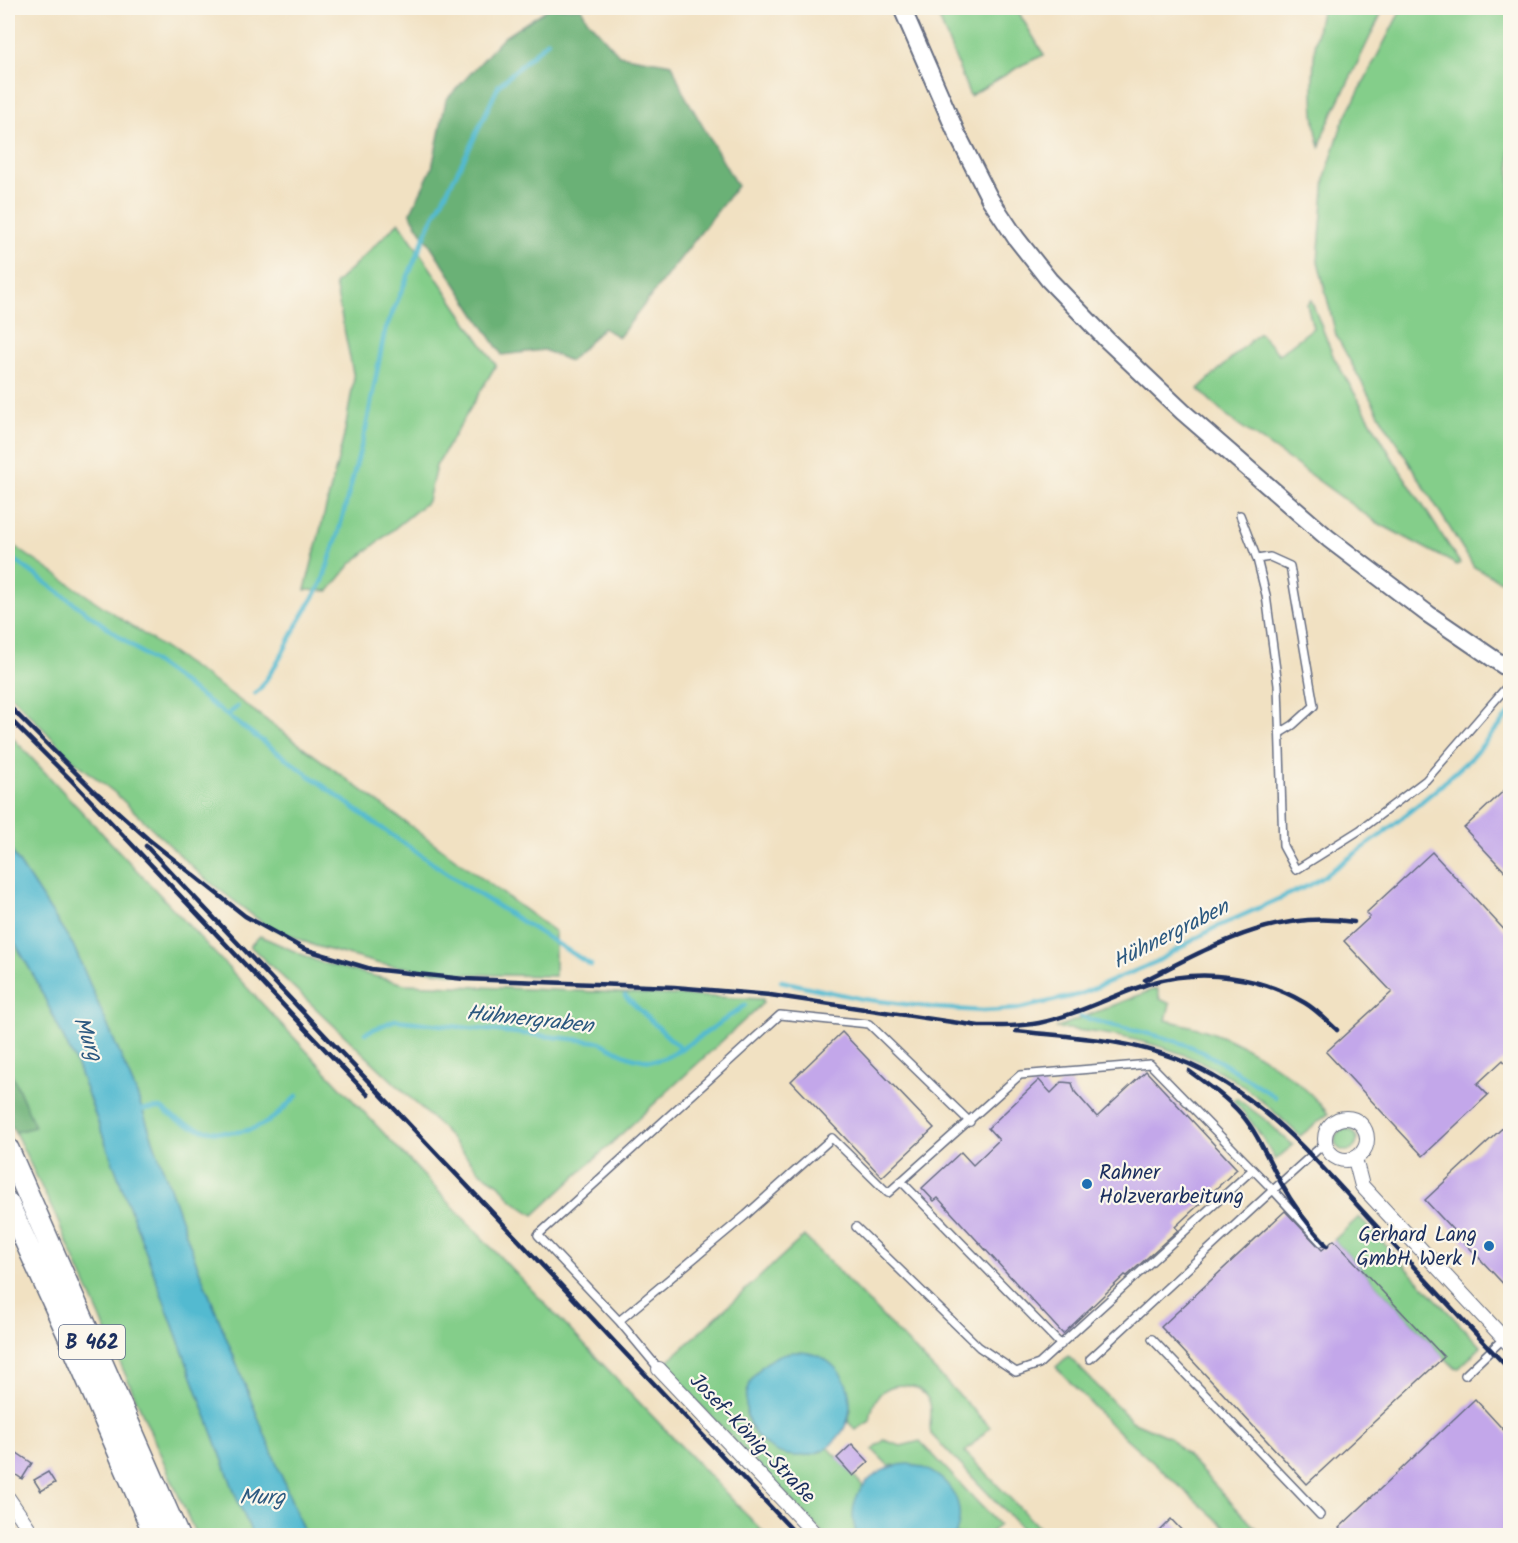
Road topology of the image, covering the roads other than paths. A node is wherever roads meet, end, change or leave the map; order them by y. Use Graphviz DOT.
graph roads {
  1 [pos="902,8"];
  2 [pos="1240,514"];
  3 [pos="1257,559"];
  4 [pos="1510,670"];
  5 [pos="1510,683"];
  6 [pos="1280,733"];
  7 [pos="970,1122"];
  8 [pos="1325,1143"];
  9 [pos="8,1149"];
  10 [pos="1355,1158"];
  11 [pos="1252,1170"];
  12 [pos="901,1181"];
  13 [pos="1273,1190"];
  14 [pos="8,1203"];
  15 [pos="856,1227"];
  16 [pos="1321,1242"];
  17 [pos="619,1321"];
  18 [pos="1152,1339"];
  19 [pos="1507,1342"];
  20 [pos="1061,1345"];
  21 [pos="1090,1359"];
  22 [pos="659,1369"];
  23 [pos="1466,1375"];
  24 [pos="8,1498"];
  25 [pos="1320,1515"];
  26 [pos="34,1536"];
  27 [pos="155,1536"];
  28 [pos="178,1536"];
  29 [pos="817,1536"];
  1 -- 4 [label="street"];
  2 -- 3 [label="lane"];
  3 -- 6 [label="lane"];
  3 -- 6 [label="lane"];
  5 -- 6 [label="lane"];
  7 -- 11 [label="lane"];
  7 -- 12 [label="lane"];
  7 -- 17 [label="lane"];
  8 -- 10 [label="street"];
  8 -- 10 [label="street"];
  8 -- 13 [label="lane"];
  9 -- 28 [label="highway, B 462"];
  10 -- 19 [label="street"];
  11 -- 13 [label="lane"];
  11 -- 20 [label="lane"];
  12 -- 17 [label="lane"];
  12 -- 20 [label="lane"];
  13 -- 16 [label="lane"];
  13 -- 21 [label="lane"];
  14 -- 27 [label="highway, B 462"];
  15 -- 20 [label="lane"];
  17 -- 22 [label="lane"];
  18 -- 25 [label="lane"];
  19 -- 23 [label="lane"];
  22 -- 29 [label="street, Josef-König-Straße"];
  24 -- 26 [label="street"];
}
